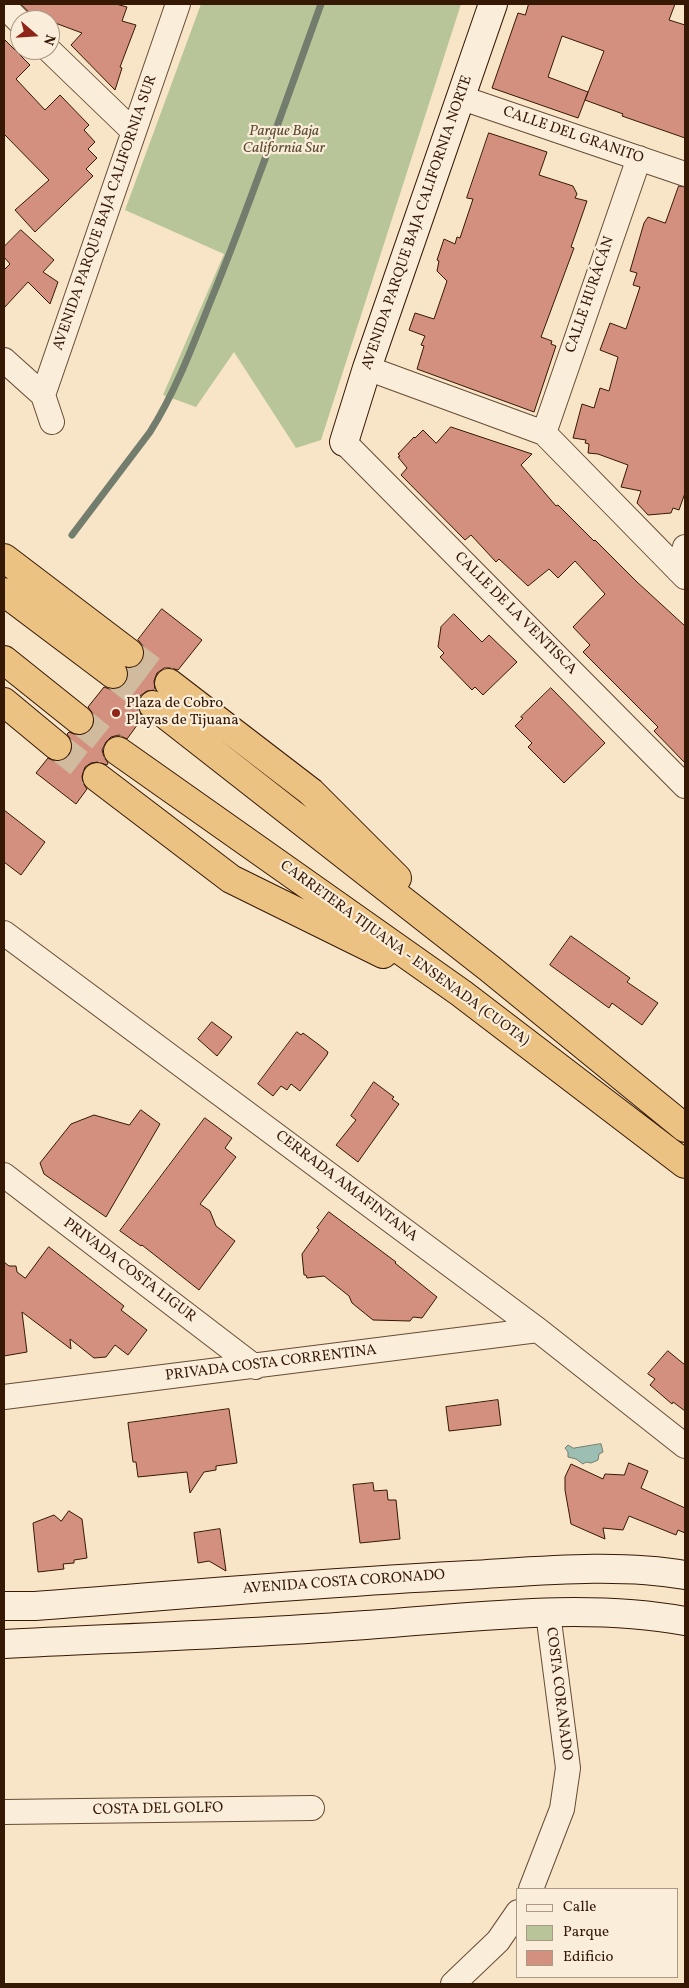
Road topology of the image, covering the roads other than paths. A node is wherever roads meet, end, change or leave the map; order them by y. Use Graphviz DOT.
graph roads {
  1 [pos="178,4"];
  2 [pos="493,4"];
  3 [pos="59,60"];
  4 [pos="462,98"];
  5 [pos="133,131"];
  6 [pos="639,158"];
  7 [pos="685,174"];
  8 [pos="4,360"];
  9 [pos="367,368"];
  10 [pos="43,395"];
  11 [pos="52,422"];
  12 [pos="544,433"];
  13 [pos="344,442"];
  14 [pos="685,547"];
  15 [pos="4,558"];
  16 [pos="682,573"];
  17 [pos="4,592"];
  18 [pos="4,660"];
  19 [pos="169,683"];
  20 [pos="4,702"];
  21 [pos="153,705"];
  22 [pos="78,720"];
  23 [pos="57,746"];
  24 [pos="118,750"];
  25 [pos="97,777"];
  26 [pos="685,786"];
  27 [pos="4,932"];
  28 [pos="489,968"];
  29 [pos="461,993"];
  30 [pos="685,1128"];
  31 [pos="685,1164"];
  32 [pos="4,1175"];
  33 [pos="538,1330"];
  34 [pos="255,1367"];
  35 [pos="4,1397"];
  36 [pos="685,1446"];
  37 [pos="685,1575"];
  38 [pos="293,1587"];
  39 [pos="4,1606"];
  40 [pos="548,1613"];
  41 [pos="685,1621"];
  42 [pos="296,1630"];
  43 [pos="4,1644"];
  44 [pos="312,1808"];
  45 [pos="4,1812"];
  46 [pos="531,1888"];
  47 [pos="516,1915"];
  48 [pos="453,1984"];
  1 -- 5 [label="street, AVENIDA PARQUE BAJA CALIFORNIA SUR"];
  2 -- 4 [label="street, AVENIDA PARQUE BAJA CALIFORNIA NORTE"];
  3 -- 5 [label="street"];
  4 -- 6 [label="street, CALLE DEL GRANITO"];
  4 -- 9 [label="street, AVENIDA PARQUE BAJA CALIFORNIA NORTE"];
  5 -- 10 [label="street, AVENIDA PARQUE BAJA CALIFORNIA SUR"];
  6 -- 7 [label="street, CALLE DEL GRANITO"];
  6 -- 12 [label="street, CALLE HURÁCÁN"];
  8 -- 10 [label="street"];
  9 -- 12 [label="street"];
  9 -- 13 [label="street, AVENIDA PARQUE BAJA CALIFORNIA NORTE"];
  10 -- 11 [label="street"];
  12 -- 16 [label="street"];
  13 -- 26 [label="street, CALLE DE LA VENTISCA"];
  14 -- 16 [label="street"];
  15 -- 17 [label="highway"];
  18 -- 22 [label="highway"];
  19 -- 28 [label="highway"];
  20 -- 23 [label="highway"];
  21 -- 28 [label="highway"];
  24 -- 29 [label="highway, CARRETERA TIJUANA - ENSENADA (CUOTA)"];
  25 -- 29 [label="highway"];
  27 -- 33 [label="street, CERRADA AMAFINTANA"];
  28 -- 30 [label="highway"];
  29 -- 31 [label="highway, CARRETERA TIJUANA - ENSENADA (CUOTA)"];
  32 -- 34 [label="street, PRIVADA COSTA LIGUR"];
  33 -- 34 [label="street, PRIVADA COSTA CORRENTINA"];
  33 -- 36 [label="street, CERRADA AMAFINTANA"];
  34 -- 35 [label="street, PRIVADA COSTA CORRENTINA"];
  37 -- 38 [label="street, AVENIDA COSTA CORONADO"];
  38 -- 39 [label="street, AVENIDA COSTA CORONADO"];
  38 -- 42 [label="street"];
  40 -- 41 [label="street"];
  40 -- 42 [label="street"];
  40 -- 46 [label="street, COSTA CORANADO"];
  42 -- 43 [label="street"];
  44 -- 45 [label="street, COSTA DEL GOLFO"];
  47 -- 48 [label="street"];
}
